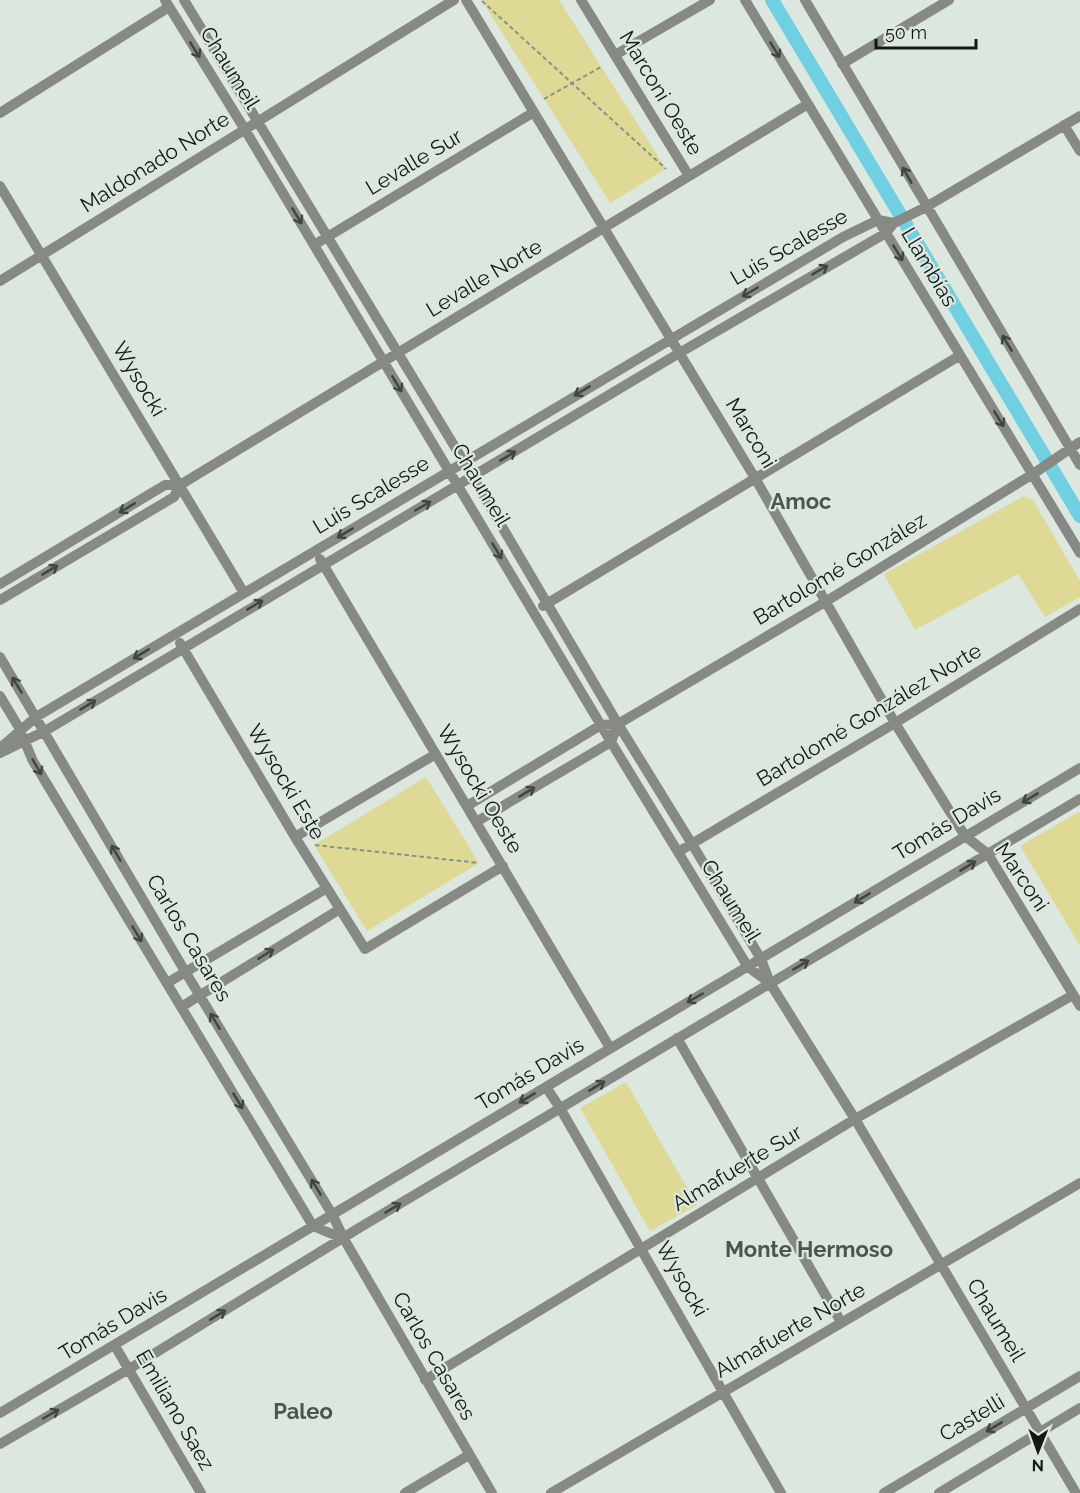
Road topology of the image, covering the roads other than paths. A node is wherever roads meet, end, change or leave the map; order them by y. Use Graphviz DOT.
graph roads {
  1 [pos="454,0"];
  2 [pos="466,0"];
  3 [pos="581,0"];
  4 [pos="710,0"];
  5 [pos="745,0"];
  6 [pos="805,0"];
  7 [pos="949,0"];
  8 [pos="188,1"];
  9 [pos="169,2"];
  10 [pos="615,55"];
  11 [pos="842,64"];
  12 [pos="808,104"];
  13 [pos="534,112"];
  14 [pos="0,113"];
  15 [pos="1080,116"];
  16 [pos="258,120"];
  17 [pos="1064,125"];
  18 [pos="244,128"];
  19 [pos="1080,151"];
  20 [pos="689,176"];
  21 [pos="0,186"];
  22 [pos="926,207"];
  23 [pos="878,220"];
  24 [pos="894,223"];
  25 [pos="604,227"];
  26 [pos="886,233"];
  27 [pos="327,237"];
  28 [pos="314,245"];
  29 [pos="42,256"];
  30 [pos="0,281"];
  31 [pos="672,337"];
  32 [pos="681,352"];
  33 [pos="398,353"];
  34 [pos="959,356"];
  35 [pos="384,362"];
  36 [pos="1075,445"];
  37 [pos="464,462"];
  38 [pos="1080,465"];
  39 [pos="450,471"];
  40 [pos="1033,474"];
  41 [pos="473,477"];
  42 [pos="755,478"];
  43 [pos="180,485"];
  44 [pos="458,485"];
  45 [pos="315,551"];
  46 [pos="1080,553"];
  47 [pos="323,564"];
  48 [pos="0,584"];
  49 [pos="244,593"];
  50 [pos="0,600"];
  51 [pos="825,602"];
  52 [pos="548,603"];
  53 [pos="1080,609"];
  54 [pos="534,612"];
  55 [pos="174,634"];
  56 [pos="183,648"];
  57 [pos="0,657"];
  58 [pos="0,696"];
  59 [pos="36,717"];
  60 [pos="895,723"];
  61 [pos="618,724"];
  62 [pos="601,725"];
  63 [pos="45,730"];
  64 [pos="22,737"];
  65 [pos="611,742"];
  66 [pos="0,748"];
  67 [pos="0,753"];
  68 [pos="436,754"];
  69 [pos="1080,768"];
  70 [pos="1080,799"];
  71 [pos="467,806"];
  72 [pos="476,822"];
  73 [pos="965,836"];
  74 [pos="296,837"];
  75 [pos="692,844"];
  76 [pos="678,852"];
  77 [pos="988,854"];
  78 [pos="502,867"];
  79 [pos="327,888"];
  80 [pos="340,909"];
  81 [pos="761,959"];
  82 [pos="748,967"];
  83 [pos="186,973"];
  84 [pos="167,983"];
  85 [pos="770,983"];
  86 [pos="199,995"];
  87 [pos="1073,995"];
  88 [pos="1080,1006"];
  89 [pos="181,1007"];
  90 [pos="677,1038"];
  91 [pos="610,1048"];
  92 [pos="546,1087"];
  93 [pos="560,1108"];
  94 [pos="855,1119"];
  95 [pos="758,1178"];
  96 [pos="1080,1183"];
  97 [pos="332,1215"];
  98 [pos="313,1226"];
  99 [pos="344,1239"];
  100 [pos="642,1249"];
  101 [pos="941,1265"];
  102 [pos="841,1322"];
  103 [pos="115,1346"];
  104 [pos="129,1369"];
  105 [pos="1080,1376"];
  106 [pos="425,1380"];
  107 [pos="724,1392"];
  108 [pos="1026,1408"];
  109 [pos="1080,1408"];
  110 [pos="0,1413"];
  111 [pos="1040,1432"];
  112 [pos="0,1444"];
  113 [pos="469,1455"];
  114 [pos="201,1493"];
  115 [pos="405,1493"];
  116 [pos="492,1493"];
  117 [pos="551,1493"];
  118 [pos="781,1493"];
  119 [pos="884,1493"];
  120 [pos="939,1493"];
  121 [pos="1076,1493"];
  1 -- 16 [label="street, Maldonado Norte"];
  2 -- 13 [label="street, Marconi"];
  3 -- 10 [label="street, Marconi Oeste"];
  4 -- 10 [label="street"];
  5 -- 12 [label="street, Llambías, one-way"];
  6 -- 11 [label="street, Llambías"];
  7 -- 11 [label="street"];
  8 -- 9 [label="street"];
  8 -- 16 [label="street, Chaumeil"];
  9 -- 14 [label="street"];
  9 -- 18 [label="street, Chaumeil, one-way"];
  10 -- 20 [label="street, Marconi Oeste"];
  22 -- 11 [label="street, Llambías, one-way"];
  12 -- 20 [label="street, Levalle Norte"];
  12 -- 23 [label="street, Llambías"];
  13 -- 25 [label="street, Marconi"];
  13 -- 27 [label="street, Levalle Sur"];
  15 -- 17 [label="street, Luis Scalesse"];
  16 -- 18 [label="street, Maldonado Norte"];
  16 -- 27 [label="street, Chaumeil"];
  17 -- 19 [label="street"];
  17 -- 22 [label="street, Luis Scalesse"];
  18 -- 28 [label="street, Chaumeil, one-way"];
  18 -- 29 [label="street, Maldonado Norte"];
  20 -- 25 [label="street, Levalle Norte"];
  21 -- 29 [label="street, Wysocki"];
  22 -- 24 [label="street, Luis Scalesse"];
  36 -- 22 [label="street, Llambías, one-way"];
  23 -- 24 [label="street, Luis Scalesse"];
  23 -- 26 [label="street, Llambías"];
  23 -- 31 [label="street, Luis Scalesse, one-way"];
  24 -- 26 [label="street, Luis Scalesse"];
  25 -- 31 [label="street, Marconi"];
  25 -- 33 [label="street, Levalle Norte"];
  32 -- 26 [label="street, Luis Scalesse, one-way"];
  26 -- 34 [label="street, Llambías, one-way"];
  27 -- 28 [label="street, Levalle Sur"];
  27 -- 33 [label="street, Chaumeil"];
  28 -- 35 [label="street, Chaumeil"];
  29 -- 30 [label="street, Maldonado Norte"];
  29 -- 43 [label="street, Wysocki"];
  31 -- 32 [label="street, Marconi"];
  31 -- 37 [label="street, Luis Scalesse, one-way"];
  41 -- 32 [label="street, Luis Scalesse, one-way"];
  32 -- 42 [label="street, Marconi"];
  33 -- 35 [label="street, Levalle Norte"];
  33 -- 37 [label="street, Chaumeil"];
  34 -- 40 [label="street, Llambías, one-way"];
  34 -- 42 [label="street"];
  35 -- 39 [label="street, Chaumeil, one-way"];
  35 -- 43 [label="street, Levalle Norte"];
  36 -- 38 [label="street, Llambías"];
  36 -- 40 [label="street, Bartolomé González"];
  37 -- 39 [label="street, Luis Scalesse"];
  37 -- 41 [label="street, Chaumeil"];
  39 -- 44 [label="street, Chaumeil"];
  39 -- 45 [label="street, Luis Scalesse, one-way"];
  40 -- 46 [label="street, Llambías"];
  40 -- 51 [label="street, Bartolomé González"];
  41 -- 44 [label="street, Luis Scalesse"];
  41 -- 52 [label="street, Chaumeil"];
  42 -- 51 [label="street, Marconi"];
  42 -- 52 [label="street"];
  43 -- 48 [label="street, Levalle Norte, one-way"];
  43 -- 49 [label="street, Wysocki"];
  50 -- 43 [label="street, Levalle Norte, one-way"];
  47 -- 44 [label="street, Luis Scalesse, one-way"];
  44 -- 54 [label="street, Chaumeil, one-way"];
  45 -- 47 [label="street, Wysocki Oeste"];
  45 -- 49 [label="street, Luis Scalesse"];
  56 -- 47 [label="street, Luis Scalesse, one-way"];
  47 -- 68 [label="street, Wysocki Oeste"];
  49 -- 55 [label="street, Luis Scalesse"];
  51 -- 60 [label="street, Marconi"];
  51 -- 61 [label="street, Bartolomé González"];
  52 -- 54 [label="street"];
  52 -- 61 [label="street, Chaumeil"];
  53 -- 60 [label="street, Bartolomé González Norte"];
  54 -- 62 [label="street, Chaumeil"];
  55 -- 56 [label="street, Wysocki Este"];
  55 -- 59 [label="street, Luis Scalesse, one-way"];
  63 -- 56 [label="street, Luis Scalesse, one-way"];
  56 -- 74 [label="street, Wysocki Este"];
  59 -- 57 [label="street, Carlos Casares, one-way"];
  58 -- 64 [label="street, Carlos Casares"];
  59 -- 63 [label="street, Carlos Casares"];
  59 -- 64 [label="street, Luis Scalesse"];
  60 -- 73 [label="street, Marconi"];
  60 -- 75 [label="street, Bartolomé González Norte"];
  61 -- 62 [label="street, Bartolomé González"];
  61 -- 65 [label="street"];
  61 -- 75 [label="street, Chaumeil"];
  62 -- 65 [label="street, Chaumeil"];
  62 -- 71 [label="street, Bartolomé González"];
  63 -- 64 [label="street, Luis Scalesse"];
  83 -- 63 [label="street, Carlos Casares, one-way"];
  64 -- 66 [label="street, Luis Scalesse"];
  64 -- 67 [label="street, Luis Scalesse"];
  64 -- 84 [label="street, Carlos Casares, one-way"];
  72 -- 65 [label="street, one-way"];
  65 -- 76 [label="street, Chaumeil"];
  68 -- 71 [label="street, Wysocki Oeste"];
  68 -- 74 [label="street"];
  69 -- 73 [label="street, Tomás Davis, one-way"];
  70 -- 77 [label="street"];
  71 -- 72 [label="street, Wysocki Oeste"];
  72 -- 78 [label="street, Wysocki Oeste"];
  73 -- 77 [label="street, Marconi"];
  73 -- 81 [label="street, Tomás Davis, one-way"];
  74 -- 79 [label="street, Wysocki Este"];
  75 -- 76 [label="street, Bartolomé González Norte"];
  75 -- 81 [label="street, Chaumeil"];
  76 -- 82 [label="street, Chaumeil"];
  85 -- 77 [label="street, one-way"];
  77 -- 87 [label="street, Marconi"];
  78 -- 80 [label="street, Wysocki Este"];
  78 -- 91 [label="street, Wysocki Oeste"];
  79 -- 80 [label="street, Wysocki Este"];
  79 -- 83 [label="street"];
  86 -- 80 [label="street, one-way"];
  81 -- 82 [label="street, Tomás Davis"];
  81 -- 85 [label="street, Chaumeil"];
  82 -- 85 [label="street, Chaumeil"];
  82 -- 91 [label="street, Tomás Davis, one-way"];
  83 -- 84 [label="street"];
  83 -- 86 [label="street, Carlos Casares"];
  84 -- 89 [label="street, Carlos Casares"];
  85 -- 90 [label="street"];
  85 -- 94 [label="street, Chaumeil"];
  86 -- 89 [label="street"];
  97 -- 86 [label="street, Carlos Casares, one-way"];
  87 -- 88 [label="street, Marconi"];
  87 -- 94 [label="street, Almafuerte Sur"];
  89 -- 98 [label="street, Carlos Casares, one-way"];
  93 -- 90 [label="street, one-way"];
  90 -- 95 [label="street"];
  91 -- 92 [label="street, Tomás Davis"];
  92 -- 93 [label="street, Wysocki"];
  92 -- 97 [label="street, Tomás Davis, one-way"];
  99 -- 93 [label="street, one-way"];
  93 -- 100 [label="street, Wysocki"];
  94 -- 95 [label="street, Almafuerte Sur"];
  94 -- 101 [label="street, Chaumeil"];
  95 -- 100 [label="street, Almafuerte Sur"];
  95 -- 102 [label="street"];
  96 -- 101 [label="street, Almafuerte Norte"];
  97 -- 98 [label="street, Tomás Davis"];
  97 -- 99 [label="street, Carlos Casares"];
  98 -- 99 [label="street"];
  98 -- 103 [label="street, Tomás Davis"];
  104 -- 99 [label="street, one-way"];
  99 -- 106 [label="street, Carlos Casares"];
  100 -- 106 [label="street, Almafuerte Sur"];
  100 -- 107 [label="street, Wysocki"];
  101 -- 102 [label="street, Almafuerte Norte"];
  101 -- 108 [label="street, Chaumeil"];
  102 -- 107 [label="street, Almafuerte Norte"];
  103 -- 104 [label="street, Emiliano Saez"];
  103 -- 110 [label="street, Tomás Davis"];
  112 -- 104 [label="street, one-way"];
  104 -- 114 [label="street, Emiliano Saez"];
  105 -- 108 [label="street, Castelli"];
  106 -- 113 [label="street, Carlos Casares"];
  107 -- 117 [label="street, Almafuerte Norte"];
  107 -- 118 [label="street, Wysocki"];
  108 -- 111 [label="street, Chaumeil"];
  108 -- 119 [label="street, Castelli, one-way"];
  109 -- 111 [label="street"];
  111 -- 120 [label="street"];
  111 -- 121 [label="street, Chaumeil"];
  113 -- 115 [label="street"];
  113 -- 116 [label="street, Carlos Casares"];
}
